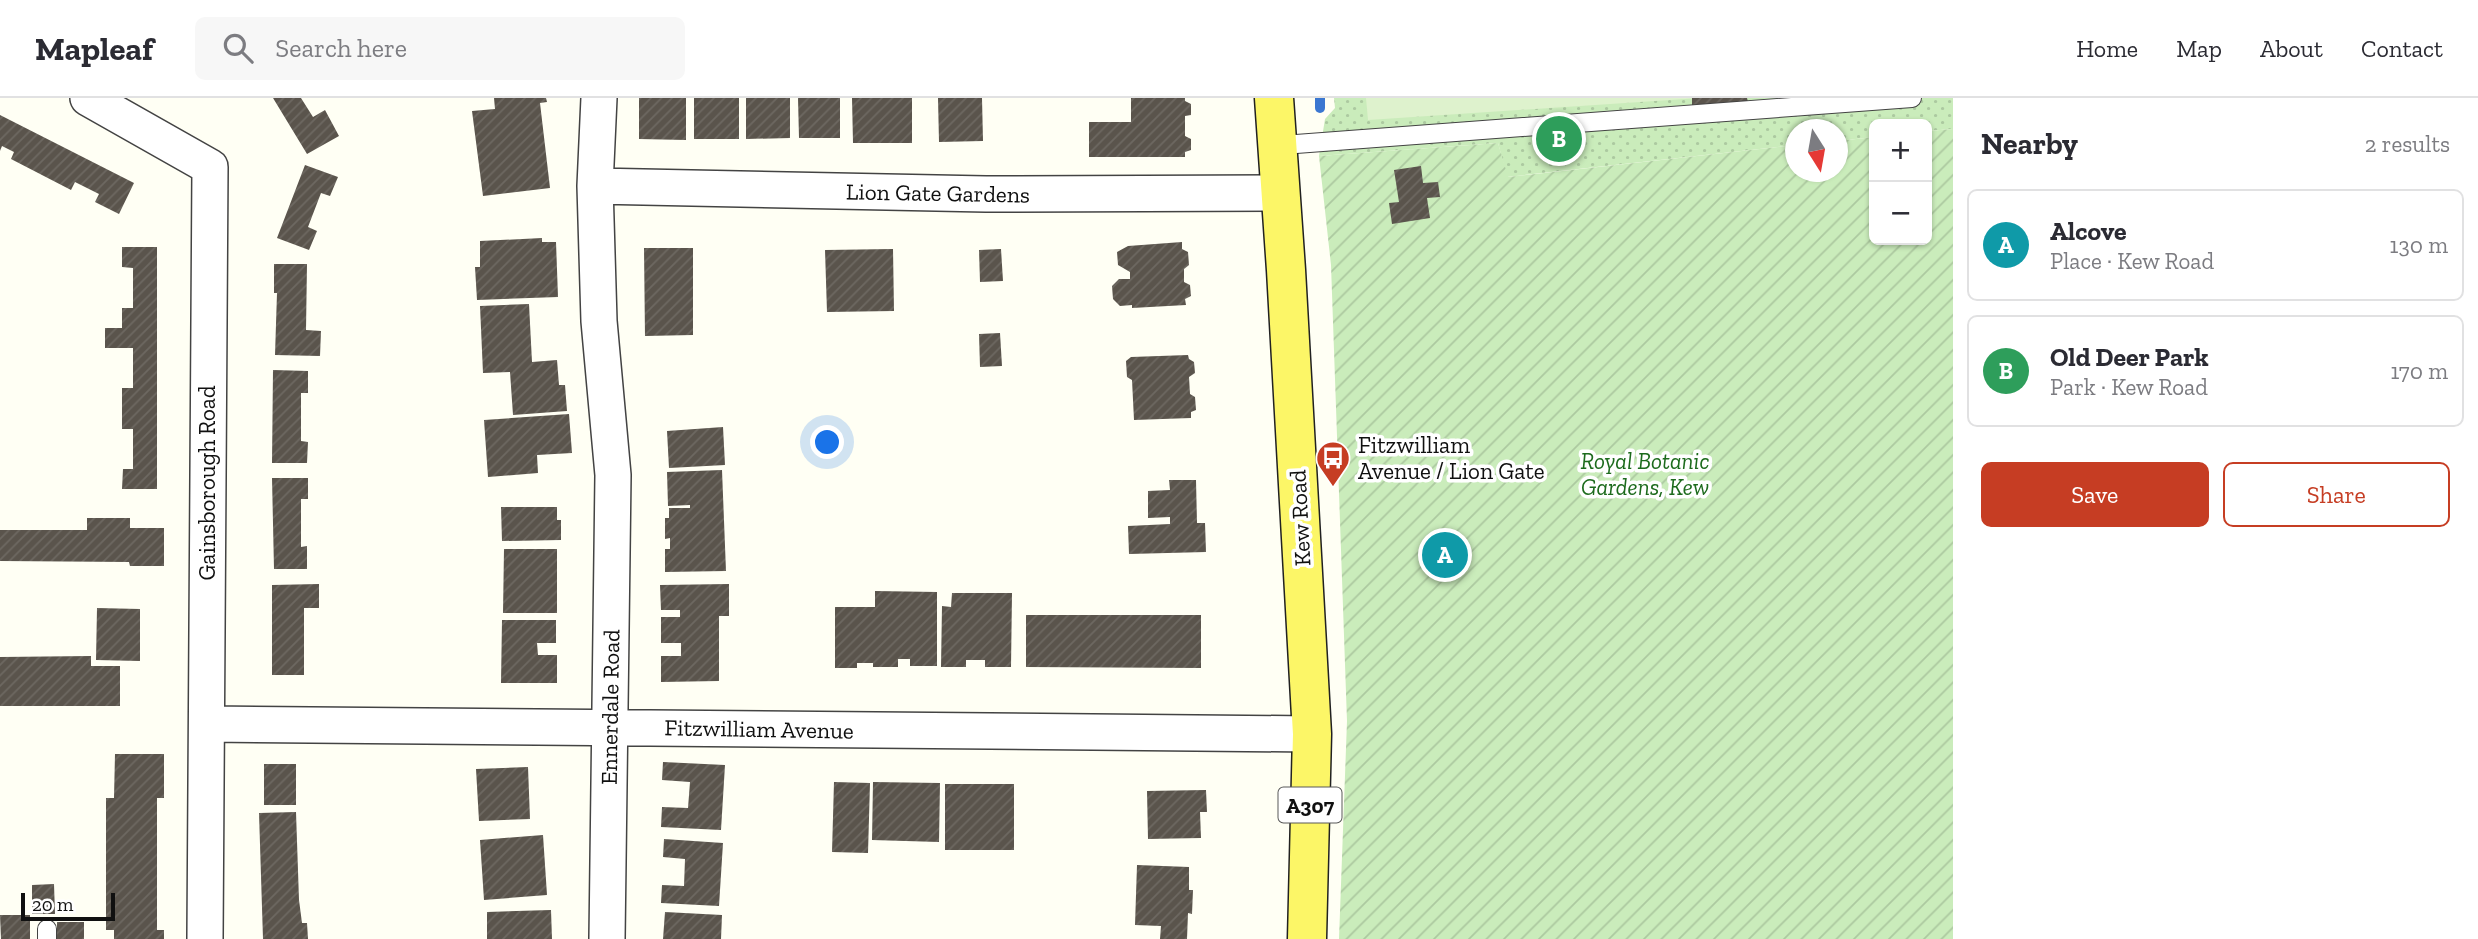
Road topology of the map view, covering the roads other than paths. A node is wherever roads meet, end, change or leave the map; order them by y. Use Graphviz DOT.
graph roads {
  1 [pos="88,98"];
  2 [pos="599,98"];
  3 [pos="1274,98"];
  4 [pos="1912,98"];
  5 [pos="1276,143"];
  6 [pos="595,186"];
  7 [pos="1280,193"];
  8 [pos="207,724"];
  9 [pos="610,727"];
  10 [pos="1312,734"];
  11 [pos="205,939"];
  12 [pos="607,939"];
  13 [pos="1307,939"];
  1 -- 8 [label="street, Gainsborough Road"];
  2 -- 6 [label="street"];
  3 -- 5 [label="main road, Kew Road / A307"];
  4 -- 5 [label="lane"];
  5 -- 7 [label="main road, Kew Road / A307"];
  6 -- 7 [label="street, Lion Gate Gardens"];
  6 -- 9 [label="street, Ennerdale Road"];
  7 -- 10 [label="main road, Kew Road / A307"];
  8 -- 9 [label="street, Fitzwilliam Avenue"];
  8 -- 11 [label="street, Gainsborough Road"];
  9 -- 10 [label="street, Fitzwilliam Avenue"];
  9 -- 12 [label="street, Ennerdale Road"];
  10 -- 13 [label="main road, Kew Road / A307"];
}
